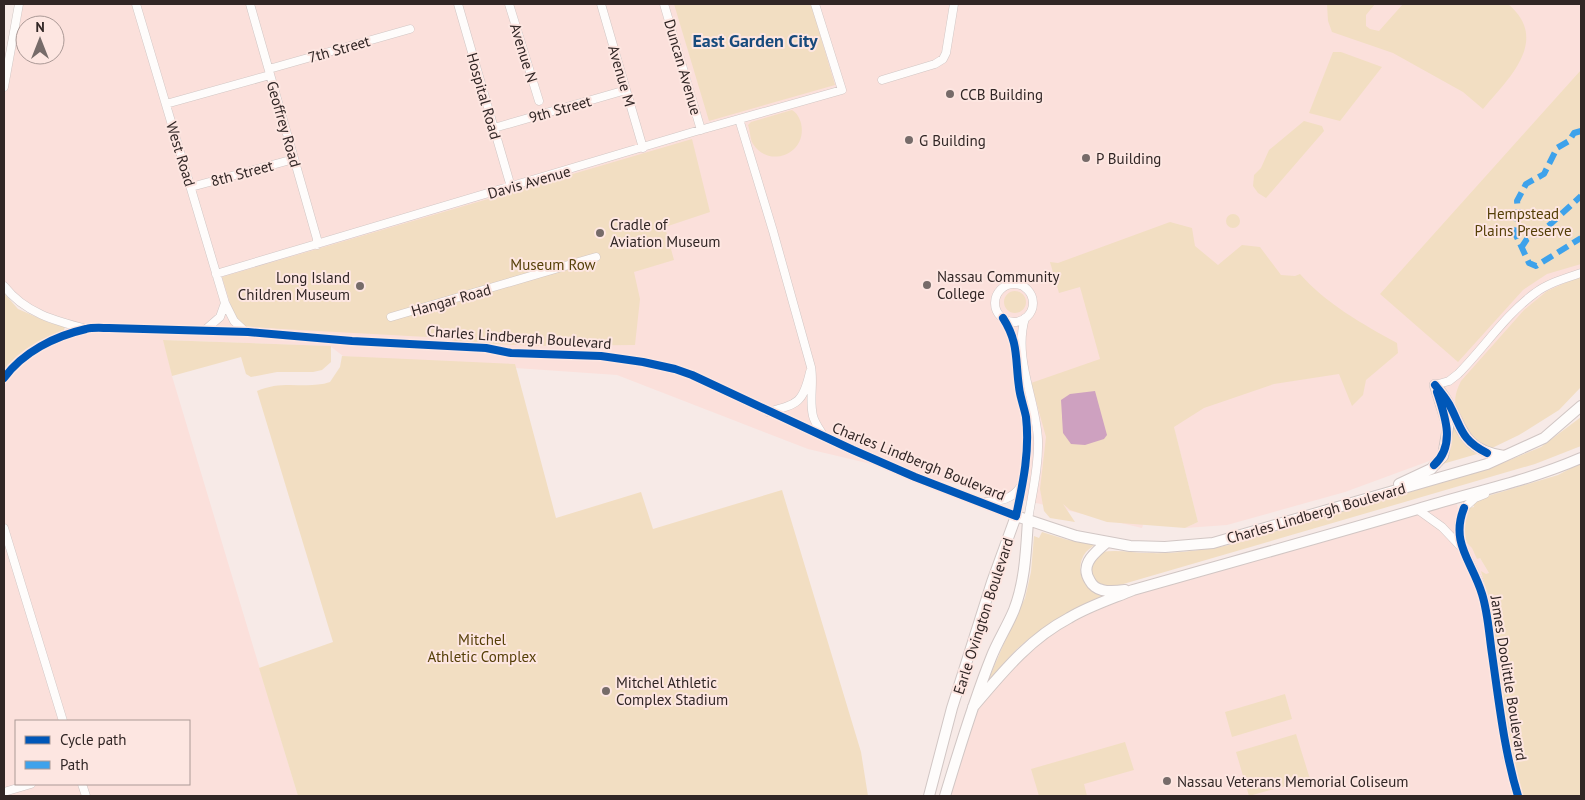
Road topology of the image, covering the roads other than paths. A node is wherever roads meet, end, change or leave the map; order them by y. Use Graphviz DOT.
graph roads {
  1 [pos="18,4"];
  2 [pos="136,4"];
  3 [pos="250,4"];
  4 [pos="458,4"];
  5 [pos="509,4"];
  6 [pos="601,4"];
  7 [pos="664,4"];
  8 [pos="816,4"];
  9 [pos="954,4"];
  10 [pos="410,28"];
  11 [pos="270,72"];
  12 [pos="882,80"];
  13 [pos="4,87"];
  14 [pos="626,90"];
  15 [pos="539,101"];
  16 [pos="166,104"];
  17 [pos="739,119"];
  18 [pos="494,128"];
  19 [pos="701,130"];
  20 [pos="643,148"];
  21 [pos="294,159"];
  22 [pos="511,187"];
  23 [pos="191,188"];
  24 [pos="317,244"];
  25 [pos="596,257"];
  26 [pos="1581,273"];
  27 [pos="216,274"];
  28 [pos="4,286"];
  29 [pos="225,303"];
  30 [pos="391,317"];
  31 [pos="1003,318"];
  32 [pos="1025,318"];
  33 [pos="87,328"];
  34 [pos="205,330"];
  35 [pos="246,332"];
  36 [pos="811,367"];
  37 [pos="4,378"];
  38 [pos="1435,385"];
  39 [pos="1581,406"];
  40 [pos="768,412"];
  41 [pos="825,438"];
  42 [pos="1505,456"];
  43 [pos="1581,458"];
  44 [pos="1023,482"];
  45 [pos="1504,486"];
  46 [pos="1372,497"];
  47 [pos="984,502"];
  48 [pos="1417,509"];
  49 [pos="1016,516"];
  50 [pos="1028,520"];
  51 [pos="4,528"];
  52 [pos="1106,543"];
  53 [pos="1463,549"];
  54 [pos="1133,590"];
  55 [pos="973,707"];
  56 [pos="63,720"];
  57 [pos="28,785"];
  58 [pos="4,792"];
  59 [pos="929,796"];
  60 [pos="946,796"];
  61 [pos="1518,796"];
  1 -- 13 [label="street"];
  2 -- 16 [label="street, West Road"];
  3 -- 11 [label="street, Geoffrey Road"];
  4 -- 18 [label="street, Hospital Road"];
  5 -- 15 [label="street, Avenue N"];
  6 -- 14 [label="street, Avenue M"];
  7 -- 19 [label="street, Duncan Avenue"];
  8 -- 17 [label="street, Davis Avenue"];
  9 -- 12 [label="street"];
  10 -- 11 [label="street, 7th Street"];
  11 -- 16 [label="street, 7th Street"];
  11 -- 21 [label="street, Geoffrey Road"];
  14 -- 18 [label="street, 9th Street"];
  14 -- 20 [label="street, Avenue M"];
  16 -- 23 [label="street, West Road"];
  17 -- 19 [label="street, Davis Avenue"];
  17 -- 36 [label="street"];
  18 -- 22 [label="street, Hospital Road"];
  19 -- 20 [label="street, Davis Avenue"];
  20 -- 22 [label="street, Davis Avenue"];
  21 -- 23 [label="street, 8th Street"];
  21 -- 24 [label="street, Geoffrey Road"];
  22 -- 24 [label="street, Davis Avenue"];
  23 -- 27 [label="street, West Road"];
  24 -- 27 [label="street, Davis Avenue"];
  25 -- 30 [label="street, Hangar Road"];
  26 -- 38 [label="street"];
  27 -- 29 [label="street, West Road"];
  28 -- 33 [label="street"];
  29 -- 34 [label="street"];
  29 -- 35 [label="street, West Road"];
  31 -- 32 [label="street"];
  31 -- 32 [label="street"];
  31 -- 44 [label="street, Earle Ovington Boulevard"];
  32 -- 50 [label="street, Earle Ovington Boulevard"];
  33 -- 34 [label="street, Charles Lindbergh Boulevard"];
  33 -- 37 [label="street, Charles Lindbergh Boulevard"];
  34 -- 35 [label="street, Charles Lindbergh Boulevard"];
  35 -- 40 [label="street, Charles Lindbergh Boulevard"];
  36 -- 40 [label="street"];
  36 -- 41 [label="street"];
  38 -- 42 [label="main road"];
  38 -- 46 [label="main road"];
  39 -- 42 [label="main road, Charles Lindbergh Boulevard"];
  40 -- 41 [label="street, Charles Lindbergh Boulevard"];
  41 -- 47 [label="street, Charles Lindbergh Boulevard"];
  42 -- 46 [label="main road, Charles Lindbergh Boulevard"];
  43 -- 45 [label="main road, Charles Lindbergh Boulevard"];
  44 -- 47 [label="street"];
  44 -- 49 [label="street, Earle Ovington Boulevard"];
  45 -- 48 [label="main road, Charles Lindbergh Boulevard"];
  45 -- 53 [label="street, James Doolittle Boulevard"];
  46 -- 52 [label="main road, Charles Lindbergh Boulevard"];
  47 -- 49 [label="street, Charles Lindbergh Boulevard"];
  48 -- 53 [label="street, James Doolittle Boulevard"];
  48 -- 54 [label="main road, Charles Lindbergh Boulevard"];
  49 -- 50 [label="main road, Charles Lindbergh Boulevard"];
  49 -- 59 [label="main road, Earle Ovington Boulevard"];
  50 -- 52 [label="main road, Charles Lindbergh Boulevard"];
  50 -- 55 [label="main road, Earle Ovington Boulevard"];
  51 -- 56 [label="street"];
  52 -- 54 [label="main road"];
  53 -- 61 [label="street, James Doolittle Boulevard"];
  54 -- 55 [label="main road, Charles Lindbergh Boulevard"];
  55 -- 60 [label="main road, Earle Ovington Boulevard"];
  57 -- 58 [label="street"];
}
